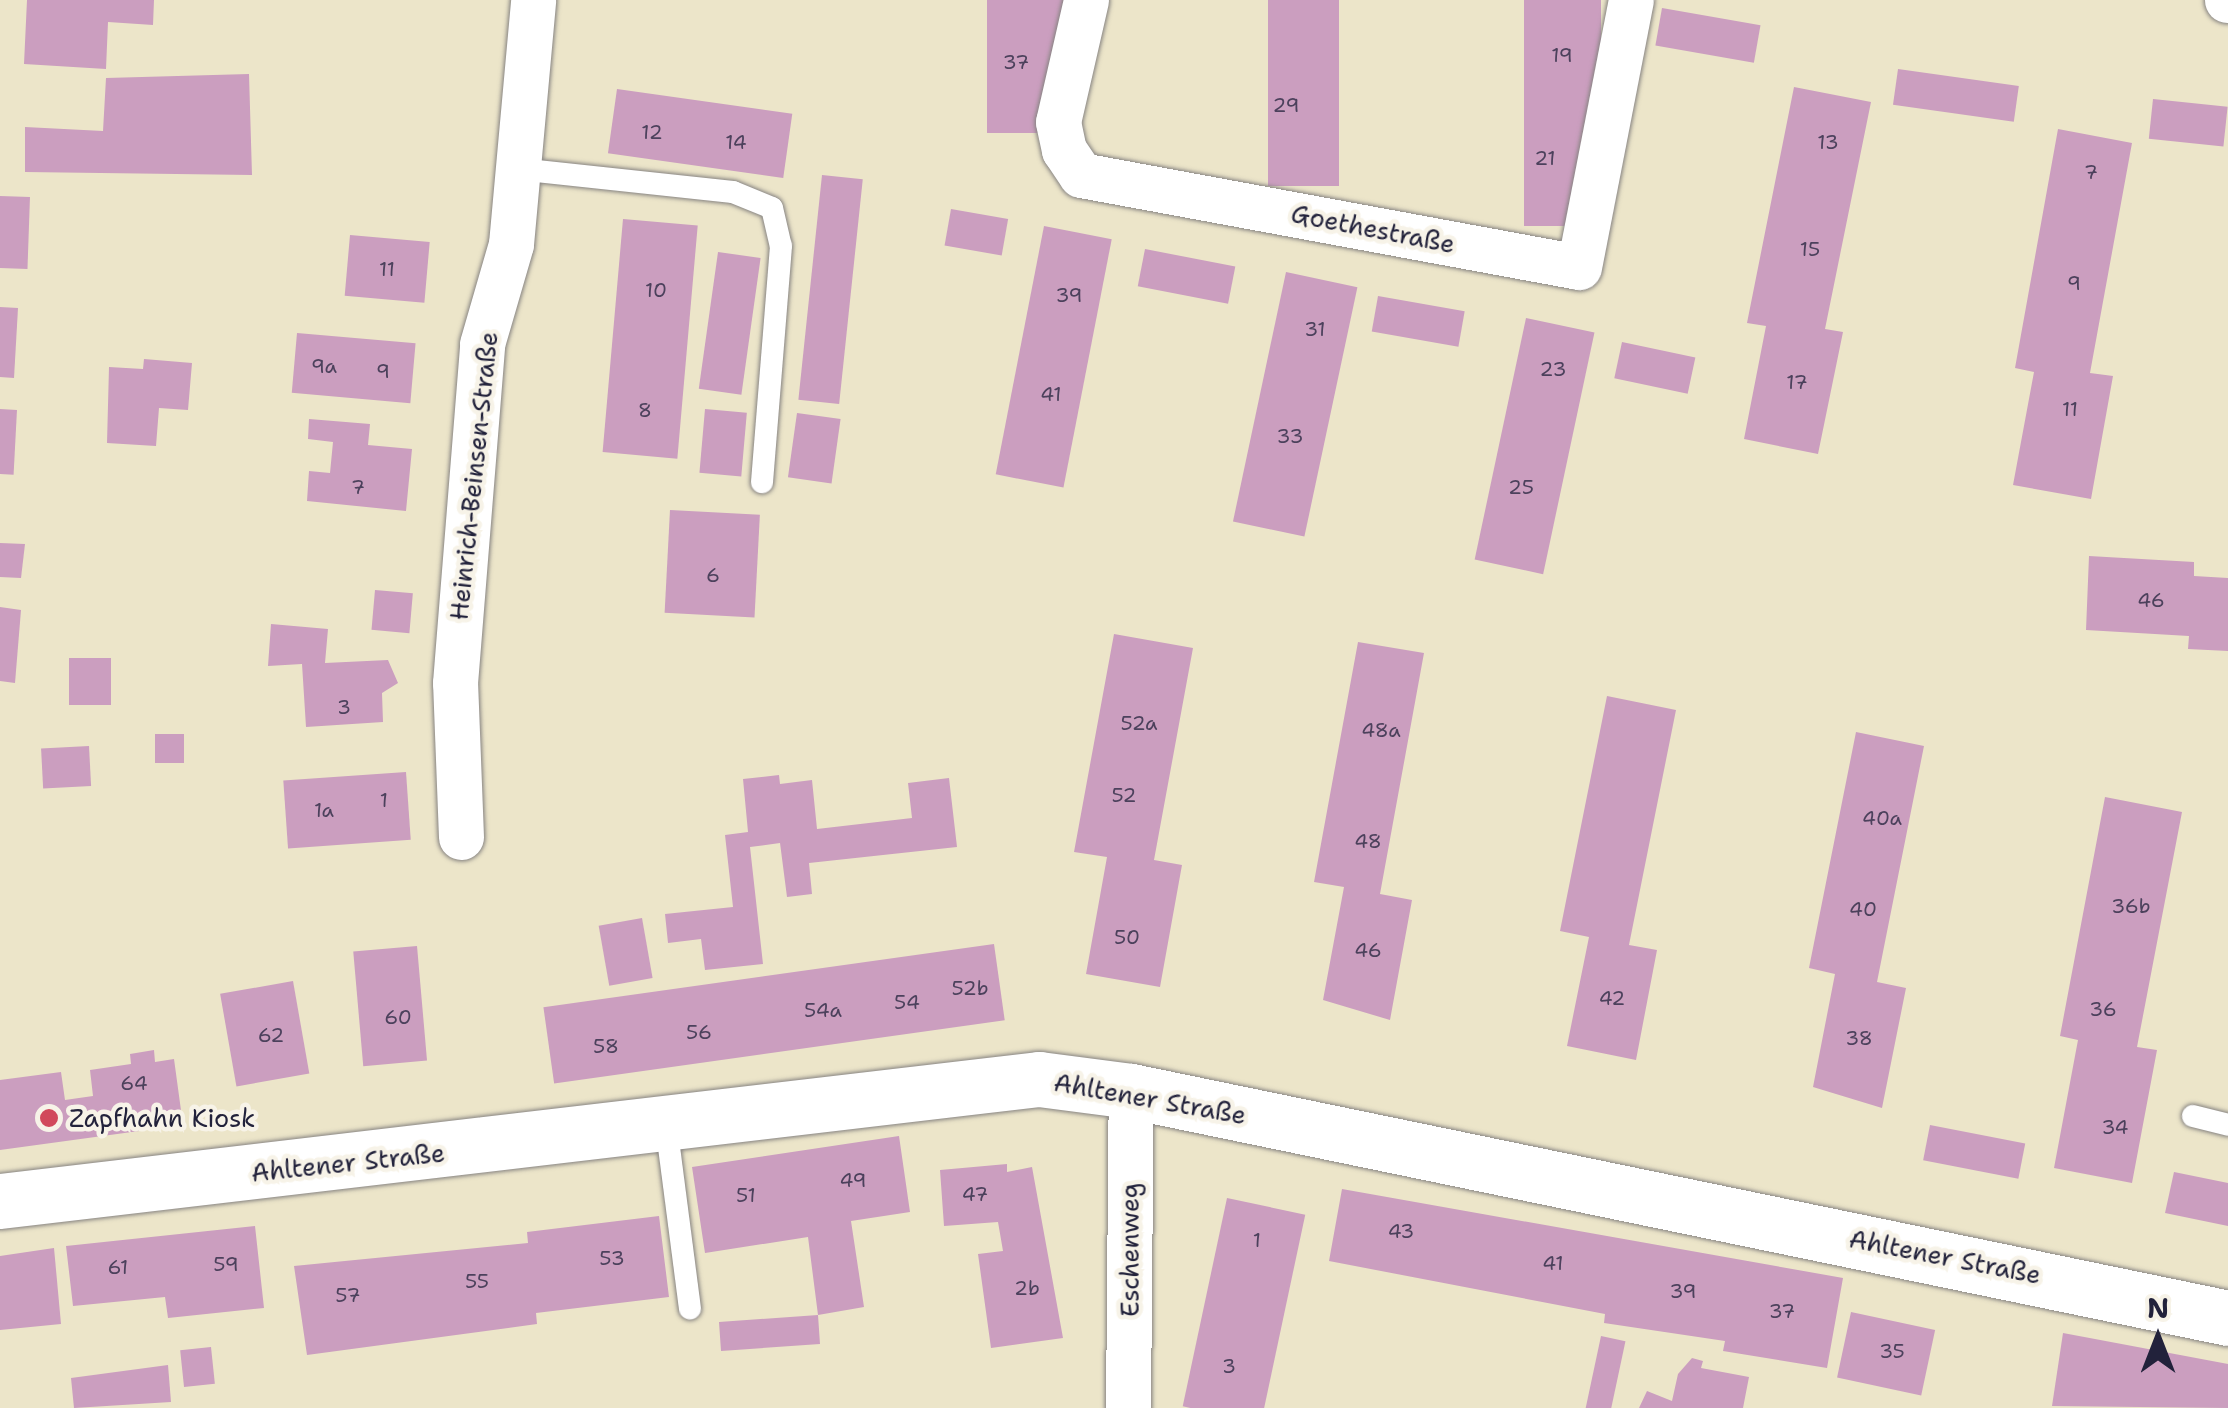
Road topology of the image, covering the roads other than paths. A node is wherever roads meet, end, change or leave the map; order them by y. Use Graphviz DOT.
graph roads {
  1 [pos="533,0"];
  2 [pos="1086,0"];
  3 [pos="1631,0"];
  4 [pos="518,170"];
  5 [pos="762,482"];
  6 [pos="461,836"];
  7 [pos="1131,1091"];
  8 [pos="2193,1116"];
  9 [pos="666,1124"];
  10 [pos="2228,1125"];
  11 [pos="0,1201"];
  12 [pos="690,1308"];
  13 [pos="2228,1318"];
  14 [pos="1128,1408"];
  1 -- 4 [label="street, Heinrich-Beinsen-Straße"];
  2 -- 3 [label="street, Goethestraße"];
  4 -- 5 [label="lane"];
  4 -- 6 [label="street, Heinrich-Beinsen-Straße"];
  7 -- 9 [label="main road, Ahltener Straße"];
  7 -- 13 [label="main road, Ahltener Straße"];
  7 -- 14 [label="street, Eschenweg"];
  8 -- 10 [label="lane"];
  9 -- 11 [label="main road, Ahltener Straße"];
  9 -- 12 [label="lane"];
}
